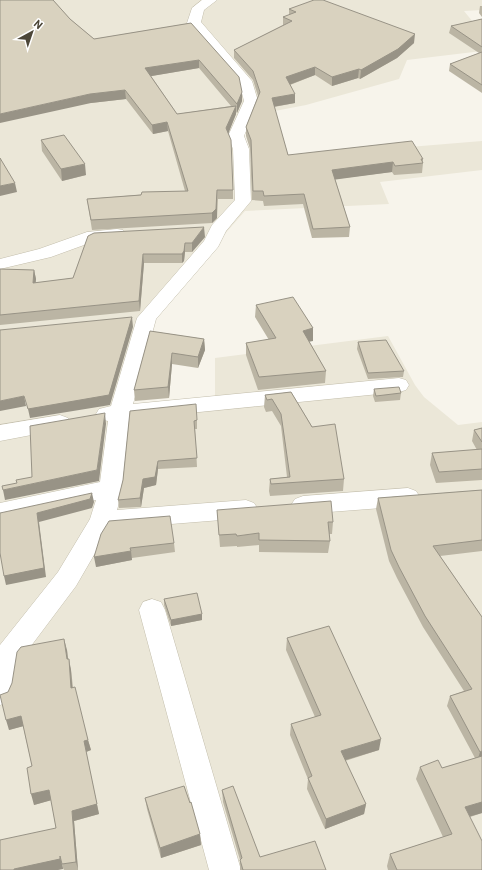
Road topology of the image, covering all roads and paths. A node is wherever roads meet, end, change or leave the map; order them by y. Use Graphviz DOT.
graph roads {
  1 [pos="211,0"];
  2 [pos="132,234"];
  3 [pos="0,264"];
  4 [pos="399,385"];
  5 [pos="120,412"];
  6 [pos="0,433"];
  7 [pos="111,488"];
  8 [pos="427,495"];
  9 [pos="0,512"];
  10 [pos="102,520"];
  11 [pos="152,610"];
  12 [pos="3,659"];
  13 [pos="0,693"];
  14 [pos="225,870"];
  1 -- 5 [label="street"];
  2 -- 3 [label="street"];
  4 -- 5 [label="street"];
  5 -- 6 [label="street"];
  5 -- 7 [label="street"];
  7 -- 9 [label="street"];
  7 -- 10 [label="street"];
  8 -- 10 [label="street"];
  10 -- 12 [label="street"];
  11 -- 14 [label="street"];
  12 -- 13 [label="street"];
}
